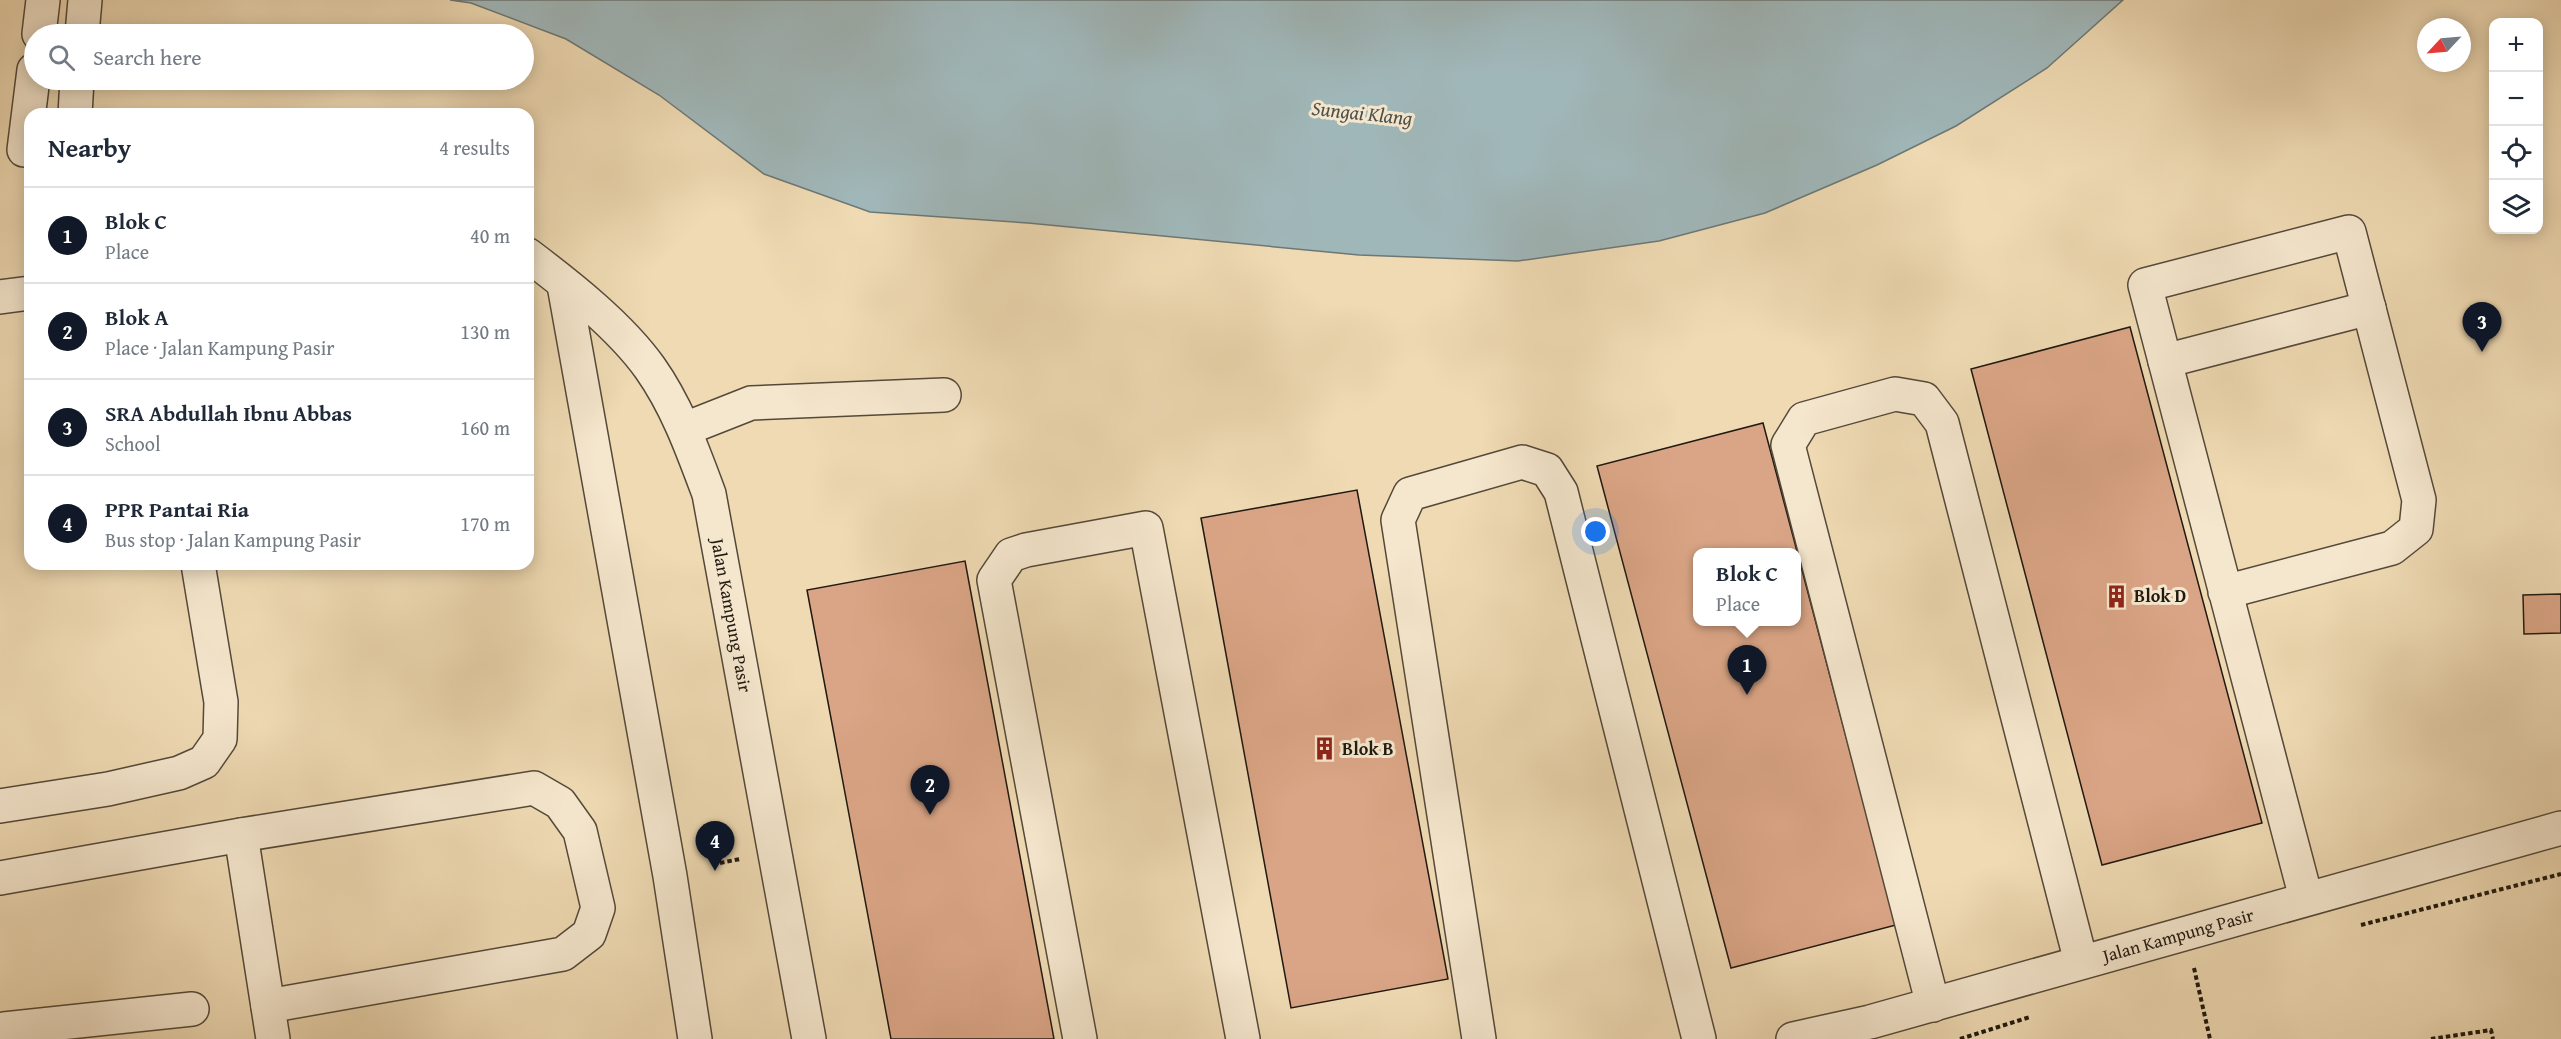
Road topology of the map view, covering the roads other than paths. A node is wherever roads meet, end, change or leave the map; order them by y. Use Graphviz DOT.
graph roads {
  1 [pos="30,90"];
  2 [pos="76,90"];
  3 [pos="27,108"];
  4 [pos="75,108"];
  5 [pos="24,121"];
  6 [pos="18,152"];
  7 [pos="534,260"];
  8 [pos="564,285"];
  9 [pos="24,293"];
  10 [pos="0,297"];
  11 [pos="2368,308"];
  12 [pos="2165,361"];
  13 [pos="944,395"];
  14 [pos="685,429"];
  15 [pos="199,570"];
  16 [pos="2225,592"];
  17 [pos="0,806"];
  18 [pos="2561,828"];
  19 [pos="241,835"];
  20 [pos="0,878"];
  21 [pos="2306,898"];
  22 [pos="2081,962"];
  23 [pos="1933,1005"];
  24 [pos="268,1006"];
  25 [pos="192,1009"];
  26 [pos="3,1026"];
  27 [pos="273,1039"];
  28 [pos="695,1039"];
  29 [pos="809,1039"];
  30 [pos="1080,1039"];
  31 [pos="1243,1039"];
  32 [pos="1479,1039"];
  33 [pos="1699,1039"];
  34 [pos="1793,1039"];
  1 -- 3 [label="street"];
  2 -- 4 [label="street"];
  5 -- 6 [label="street"];
  7 -- 8 [label="street, Jalan Kampung Pasir"];
  8 -- 14 [label="street, Jalan Kampung Pasir"];
  8 -- 28 [label="street"];
  9 -- 10 [label="street"];
  11 -- 12 [label="street"];
  11 -- 12 [label="street"];
  11 -- 16 [label="street"];
  12 -- 16 [label="street"];
  13 -- 14 [label="street"];
  14 -- 29 [label="street, Jalan Kampung Pasir"];
  15 -- 17 [label="street"];
  16 -- 21 [label="street"];
  18 -- 21 [label="street, Jalan Kampung Pasir"];
  19 -- 20 [label="street"];
  19 -- 24 [label="street"];
  19 -- 24 [label="street"];
  21 -- 22 [label="street, Jalan Kampung Pasir"];
  22 -- 23 [label="street, Jalan Kampung Pasir"];
  22 -- 23 [label="street"];
  23 -- 34 [label="street, Jalan Kampung Pasir"];
  24 -- 27 [label="street"];
  25 -- 26 [label="street"];
  30 -- 31 [label="street"];
  32 -- 33 [label="street"];
}
